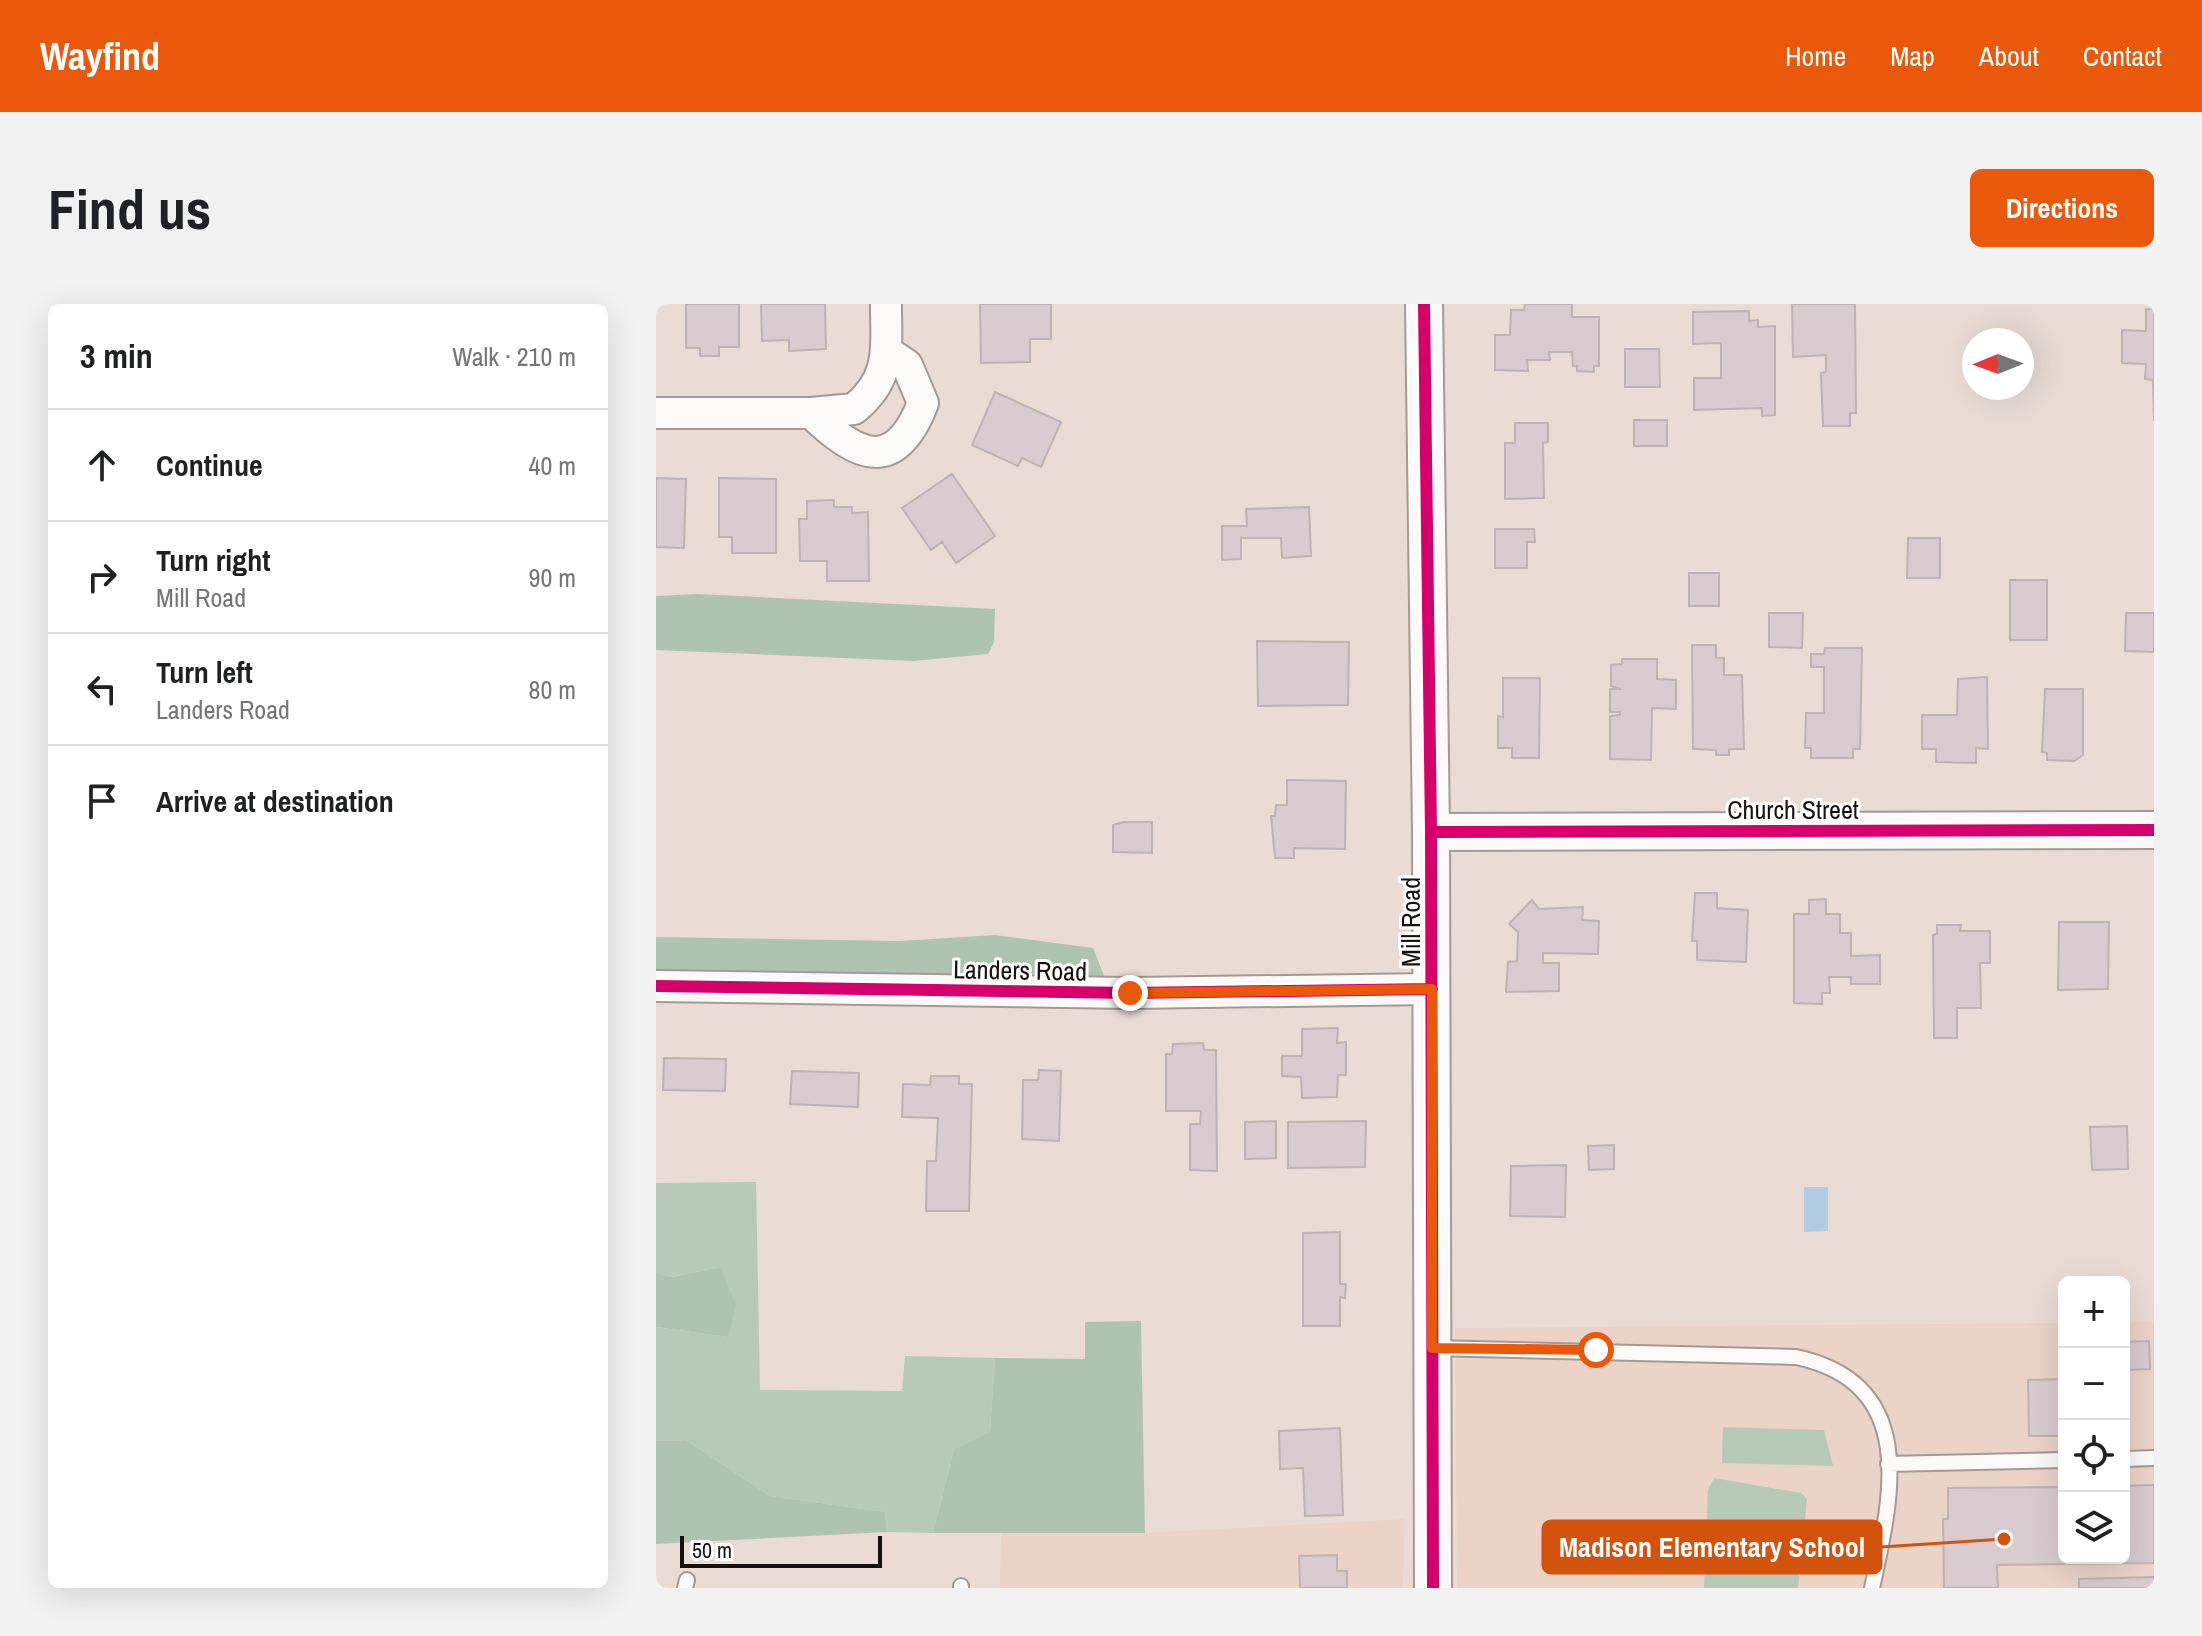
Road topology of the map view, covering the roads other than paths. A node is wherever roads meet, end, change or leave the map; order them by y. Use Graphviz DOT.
graph roads {
  1 [pos="886,304"];
  2 [pos="1424,304"];
  3 [pos="886,351"];
  4 [pos="656,413"];
  5 [pos="811,413"];
  6 [pos="2154,830"];
  7 [pos="1431,832"];
  8 [pos="656,986"];
  9 [pos="1432,989"];
  10 [pos="1432,1348"];
  11 [pos="2154,1458"];
  12 [pos="2130,1459"];
  13 [pos="2058,1460"];
  14 [pos="1888,1464"];
  15 [pos="1433,1588"];
  16 [pos="1872,1588"];
  1 -- 3 [label="street"];
  2 -- 7 [label="street, Mill Road"];
  3 -- 5 [label="street"];
  3 -- 5 [label="street"];
  4 -- 5 [label="street"];
  6 -- 7 [label="street, Church Street"];
  7 -- 9 [label="street, Mill Road"];
  8 -- 9 [label="street, Landers Road"];
  9 -- 10 [label="street, Mill Road"];
  10 -- 14 [label="lane"];
  10 -- 15 [label="street, Mill Road"];
  11 -- 12 [label="lane"];
  13 -- 14 [label="lane"];
  14 -- 16 [label="lane"];
}
